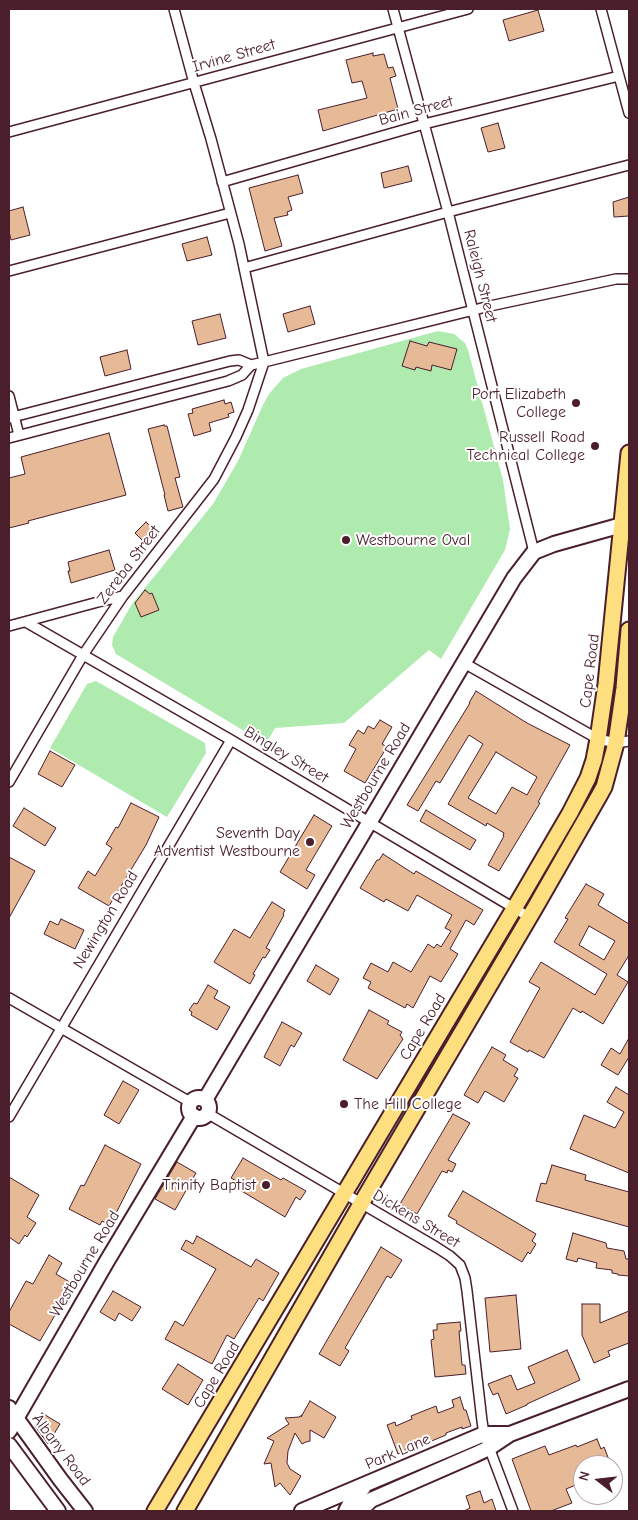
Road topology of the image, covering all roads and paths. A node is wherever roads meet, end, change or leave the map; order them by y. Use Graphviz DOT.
graph roads {
  1 [pos="174,9"];
  2 [pos="393,9"];
  3 [pos="468,9"];
  4 [pos="601,9"];
  5 [pos="398,27"];
  6 [pos="619,76"];
  7 [pos="194,83"];
  8 [pos="629,113"];
  9 [pos="424,124"];
  10 [pos="9,132"];
  11 [pos="629,165"];
  12 [pos="222,182"];
  13 [pos="448,212"];
  14 [pos="230,213"];
  15 [pos="244,268"];
  16 [pos="9,271"];
  17 [pos="629,279"];
  18 [pos="472,310"];
  19 [pos="264,362"];
  20 [pos="251,364"];
  21 [pos="9,396"];
  22 [pos="11,417"];
  23 [pos="19,435"];
  24 [pos="9,438"];
  25 [pos="629,453"];
  26 [pos="626,524"];
  27 [pos="534,552"];
  28 [pos="123,596"];
  29 [pos="26,622"];
  30 [pos="9,626"];
  31 [pos="629,630"];
  32 [pos="83,655"];
  33 [pos="464,663"];
  34 [pos="598,739"];
  35 [pos="231,740"];
  36 [pos="623,742"];
  37 [pos="9,782"];
  38 [pos="369,822"];
  39 [pos="514,908"];
  40 [pos="529,918"];
  41 [pos="9,998"];
  42 [pos="60,1028"];
  43 [pos="190,1102"];
  44 [pos="202,1110"];
  45 [pos="9,1117"];
  46 [pos="345,1194"];
  47 [pos="361,1204"];
  48 [pos="629,1389"];
  49 [pos="11,1420"];
  50 [pos="487,1441"];
  51 [pos="9,1445"];
  52 [pos="367,1484"];
  53 [pos="58,1511"];
  54 [pos="85,1511"];
  55 [pos="155,1511"];
  56 [pos="185,1511"];
  57 [pos="302,1511"];
  58 [pos="346,1511"];
  59 [pos="360,1511"];
  60 [pos="513,1511"];
  1 -- 7 [label="street"];
  2 -- 5 [label="street, Raleigh Street"];
  3 -- 5 [label="street, Irvine Street"];
  4 -- 6 [label="street"];
  5 -- 7 [label="street, Irvine Street"];
  5 -- 9 [label="street, Raleigh Street"];
  6 -- 8 [label="street"];
  6 -- 9 [label="street, Bain Street"];
  7 -- 10 [label="street, Irvine Street"];
  7 -- 12 [label="street"];
  9 -- 12 [label="street, Bain Street"];
  9 -- 13 [label="street, Raleigh Street"];
  11 -- 13 [label="street"];
  12 -- 14 [label="street"];
  13 -- 15 [label="street"];
  13 -- 18 [label="street, Raleigh Street"];
  14 -- 15 [label="street"];
  14 -- 16 [label="street"];
  15 -- 19 [label="street"];
  17 -- 18 [label="street"];
  18 -- 19 [label="street"];
  18 -- 27 [label="street, Raleigh Street"];
  19 -- 20 [label="street"];
  19 -- 28 [label="street, Zereba Street"];
  20 -- 22 [label="street"];
  20 -- 23 [label="street"];
  21 -- 22 [label="street"];
  22 -- 23 [label="street"];
  23 -- 24 [label="street"];
  25 -- 26 [label="main road, Cape Road"];
  26 -- 27 [label="street"];
  26 -- 34 [label="main road, Cape Road"];
  27 -- 33 [label="street, Westbourne Road"];
  28 -- 29 [label="street"];
  28 -- 32 [label="street, Zereba Street"];
  29 -- 30 [label="street"];
  29 -- 32 [label="street, Bingley Street"];
  31 -- 36 [label="main road"];
  32 -- 35 [label="street, Bingley Street"];
  32 -- 37 [label="street, Zereba Street"];
  33 -- 34 [label="street"];
  33 -- 38 [label="street, Westbourne Road"];
  34 -- 36 [label="street"];
  34 -- 39 [label="main road, Cape Road"];
  35 -- 38 [label="street, Bingley Street"];
  35 -- 42 [label="street, Newington Road"];
  36 -- 40 [label="main road"];
  38 -- 39 [label="street, Bingley Street"];
  38 -- 44 [label="street, Westbourne Road"];
  39 -- 40 [label="street, Bingley Street"];
  39 -- 46 [label="main road, Cape Road"];
  40 -- 47 [label="main road"];
  41 -- 42 [label="street"];
  42 -- 43 [label="street"];
  42 -- 45 [label="street, Newington Road"];
  43 -- 44 [label="street"];
  44 -- 46 [label="street, Dickens Street"];
  44 -- 49 [label="street, Westbourne Road"];
  46 -- 47 [label="street, Dickens Street"];
  46 -- 55 [label="main road, Cape Road"];
  47 -- 50 [label="street, Dickens Street"];
  47 -- 56 [label="main road"];
  48 -- 50 [label="street, Park Lane"];
  49 -- 54 [label="street, Albany Road"];
  50 -- 52 [label="street, Park Lane"];
  50 -- 59 [label="street, Park Lane"];
  50 -- 60 [label="street"];
  51 -- 53 [label="street"];
  52 -- 57 [label="street, Park Lane"];
  52 -- 58 [label="street"];
}
